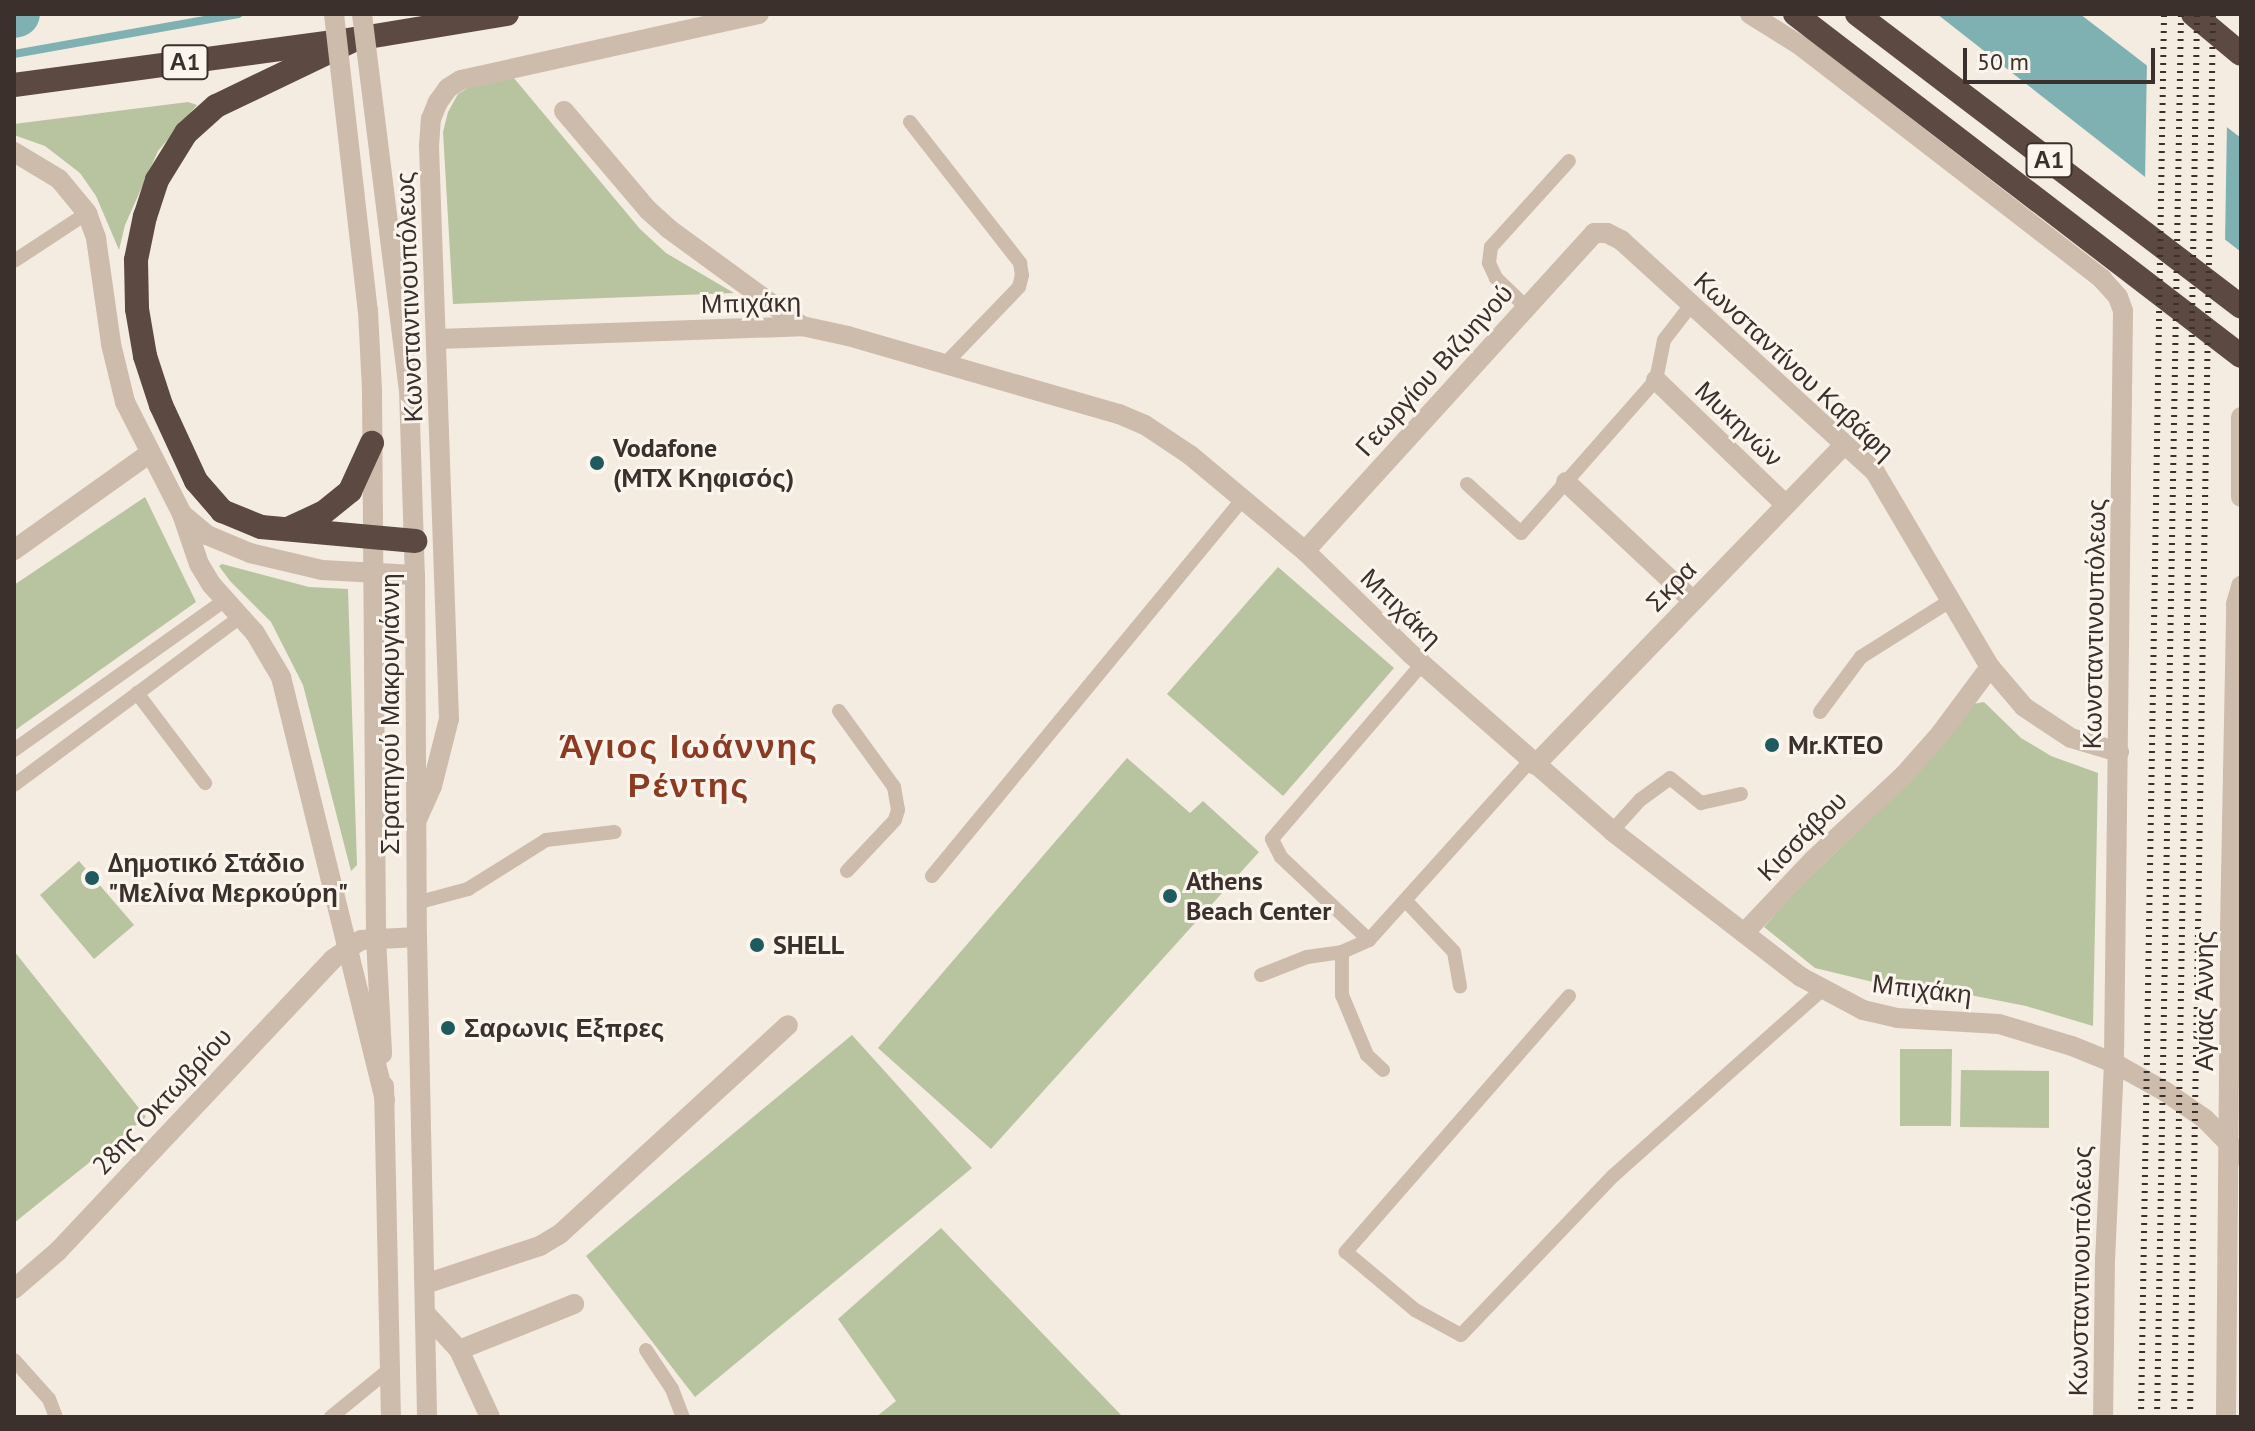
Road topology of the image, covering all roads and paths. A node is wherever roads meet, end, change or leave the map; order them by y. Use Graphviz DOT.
graph roads {
  1 [pos="334,14"];
  2 [pos="362,14"];
  3 [pos="507,14"];
  4 [pos="759,14"];
  5 [pos="1750,14"];
  6 [pos="1795,14"];
  7 [pos="1857,14"];
  8 [pos="2193,14"];
  9 [pos="356,39"];
  10 [pos="2241,54"];
  11 [pos="14,85"];
  12 [pos="564,111"];
  13 [pos="910,122"];
  14 [pos="14,152"];
  15 [pos="1569,161"];
  16 [pos="87,213"];
  17 [pos="1607,233"];
  18 [pos="14,261"];
  19 [pos="1691,305"];
  20 [pos="1526,307"];
  21 [pos="2241,307"];
  22 [pos="802,326"];
  23 [pos="438,339"];
  24 [pos="2241,356"];
  25 [pos="944,365"];
  26 [pos="1656,380"];
  27 [pos="2241,417"];
  28 [pos="372,443"];
  29 [pos="1845,444"];
  30 [pos="150,453"];
  31 [pos="1566,482"];
  32 [pos="1467,484"];
  33 [pos="2241,497"];
  34 [pos="1243,499"];
  35 [pos="1786,505"];
  36 [pos="182,514"];
  37 [pos="286,529"];
  38 [pos="372,539"];
  39 [pos="415,541"];
  40 [pos="14,550"];
  41 [pos="1305,551"];
  42 [pos="371,572"];
  43 [pos="415,575"];
  44 [pos="2241,586"];
  45 [pos="225,600"];
  46 [pos="1693,601"];
  47 [pos="1950,601"];
  48 [pos="240,617"];
  49 [pos="1422,664"];
  50 [pos="1990,667"];
  51 [pos="137,693"];
  52 [pos="839,711"];
  53 [pos="1820,712"];
  54 [pos="14,750"];
  55 [pos="2119,752"];
  56 [pos="1532,763"];
  57 [pos="205,783"];
  58 [pos="14,785"];
  59 [pos="1741,794"];
  60 [pos="416,822"];
  61 [pos="1612,831"];
  62 [pos="615,832"];
  63 [pos="847,871"];
  64 [pos="932,876"];
  65 [pos="1405,900"];
  66 [pos="416,903"];
  67 [pos="1744,933"];
  68 [pos="2236,933"];
  69 [pos="417,937"];
  70 [pos="376,938"];
  71 [pos="1369,940"];
  72 [pos="346,947"];
  73 [pos="1342,952"];
  74 [pos="1261,975"];
  75 [pos="1460,986"];
  76 [pos="1822,990"];
  77 [pos="1569,996"];
  78 [pos="788,1025"];
  79 [pos="2114,1063"];
  80 [pos="1383,1070"];
  81 [pos="385,1100"];
  82 [pos="2235,1149"];
  83 [pos="425,1284"];
  84 [pos="14,1289"];
  85 [pos="574,1304"];
  86 [pos="2234,1309"];
  87 [pos="425,1313"];
  88 [pos="390,1315"];
  89 [pos="459,1350"];
  90 [pos="646,1350"];
  91 [pos="14,1360"];
  92 [pos="391,1368"];
  93 [pos="56,1417"];
  94 [pos="331,1417"];
  95 [pos="391,1417"];
  96 [pos="427,1417"];
  97 [pos="490,1417"];
  98 [pos="683,1417"];
  99 [pos="2103,1417"];
  100 [pos="2226,1417"];
  1 -- 28 [label="street, Στρατηγού Μακρυγιάννη, bridge"];
  2 -- 39 [label="street, Στρατηγού Μακρυγιάννη, bridge"];
  3 -- 9 [label="highway, Α1"];
  4 -- 23 [label="street, Κωνσταντινουπόλεως"];
  5 -- 55 [label="street, Κωνσταντινουπόλεως"];
  6 -- 24 [label="highway"];
  7 -- 21 [label="highway, Α1"];
  8 -- 10 [label="highway"];
  9 -- 11 [label="highway, Α1"];
  9 -- 37 [label="highway"];
  12 -- 22 [label="street"];
  13 -- 25 [label="lane"];
  14 -- 16 [label="street"];
  15 -- 20 [label="lane"];
  16 -- 18 [label="lane"];
  16 -- 30 [label="street"];
  17 -- 19 [label="street, Κωνσταντίνου Καβάφη"];
  17 -- 20 [label="street, Γεωργίου Βιζυηνού"];
  19 -- 26 [label="lane"];
  19 -- 29 [label="street, Κωνσταντίνου Καβάφη"];
  20 -- 41 [label="street, Γεωργίου Βιζυηνού"];
  22 -- 23 [label="street, Μπιχάκη"];
  22 -- 25 [label="street, Μπιχάκη"];
  23 -- 60 [label="street, Κωνσταντινουπόλεως"];
  25 -- 34 [label="street, Μπιχάκη"];
  26 -- 31 [label="lane"];
  26 -- 35 [label="street, Μυκηνών"];
  27 -- 33 [label="street"];
  28 -- 37 [label="highway"];
  28 -- 38 [label="street, Στρατηγού Μακρυγιάννη"];
  29 -- 35 [label="street, Σκρα"];
  29 -- 47 [label="street, Κωνσταντίνου Καβάφη"];
  30 -- 36 [label="street"];
  30 -- 40 [label="street"];
  31 -- 32 [label="lane"];
  31 -- 46 [label="street"];
  34 -- 41 [label="street, Μπιχάκη"];
  34 -- 64 [label="lane"];
  35 -- 46 [label="street, Σκρα"];
  36 -- 42 [label="street"];
  36 -- 45 [label="street"];
  37 -- 38 [label="highway"];
  38 -- 39 [label="highway"];
  38 -- 42 [label="street, Στρατηγού Μακρυγιάννη"];
  39 -- 43 [label="street, Στρατηγού Μακρυγιάννη"];
  41 -- 49 [label="street, Μπιχάκη"];
  42 -- 43 [label="street"];
  42 -- 70 [label="street, Στρατηγού Μακρυγιάννη"];
  43 -- 60 [label="street, Στρατηγού Μακρυγιάννη"];
  44 -- 68 [label="street, Αγίας Άννης"];
  45 -- 48 [label="street"];
  45 -- 54 [label="lane"];
  46 -- 56 [label="street, Σκρα"];
  47 -- 50 [label="street, Κωνσταντίνου Καβάφη"];
  47 -- 53 [label="lane"];
  48 -- 51 [label="lane"];
  48 -- 72 [label="street"];
  49 -- 56 [label="street, Μπιχάκη"];
  49 -- 71 [label="lane"];
  50 -- 55 [label="street, Κωνσταντίνου Καβάφη"];
  50 -- 67 [label="street, Κισσάβου"];
  51 -- 57 [label="lane"];
  51 -- 58 [label="lane"];
  52 -- 63 [label="lane"];
  55 -- 79 [label="street, Κωνσταντινουπόλεως"];
  56 -- 61 [label="street, Μπιχάκη"];
  56 -- 65 [label="lane"];
  59 -- 61 [label="lane"];
  60 -- 66 [label="street, Στρατηγού Μακρυγιάννη"];
  61 -- 67 [label="street, Μπιχάκη"];
  62 -- 66 [label="lane"];
  65 -- 71 [label="lane"];
  65 -- 75 [label="lane"];
  66 -- 69 [label="street, Στρατηγού Μακρυγιάννη"];
  67 -- 76 [label="street, Μπιχάκη"];
  68 -- 82 [label="street, Αγίας Άννης"];
  69 -- 70 [label="street"];
  69 -- 83 [label="street, Στρατηγού Μακρυγιάννη"];
  70 -- 72 [label="street"];
  70 -- 81 [label="street, Στρατηγού Μακρυγιάννη"];
  71 -- 73 [label="lane"];
  72 -- 81 [label="street"];
  72 -- 84 [label="street, 28ης Οκτωβρίου"];
  73 -- 74 [label="lane"];
  73 -- 80 [label="lane"];
  76 -- 77 [label="lane"];
  76 -- 79 [label="street, Μπιχάκη"];
  78 -- 83 [label="street"];
  79 -- 82 [label="street, Μπιχάκη"];
  79 -- 99 [label="street, Κωνσταντινουπόλεως"];
  81 -- 88 [label="street, Στρατηγού Μακρυγιάννη"];
  82 -- 86 [label="street, Αγίας Άννης"];
  83 -- 87 [label="street, Στρατηγού Μακρυγιάννη"];
  85 -- 89 [label="street"];
  86 -- 100 [label="street, Αγίας Άννης"];
  87 -- 88 [label="street"];
  87 -- 89 [label="street"];
  87 -- 96 [label="street, Στρατηγού Μακρυγιάννη"];
  88 -- 92 [label="street, Στρατηγού Μακρυγιάννη"];
  89 -- 97 [label="street"];
  90 -- 98 [label="lane"];
  91 -- 93 [label="lane"];
  92 -- 94 [label="lane"];
  92 -- 95 [label="street, Στρατηγού Μακρυγιάννη"];
}
